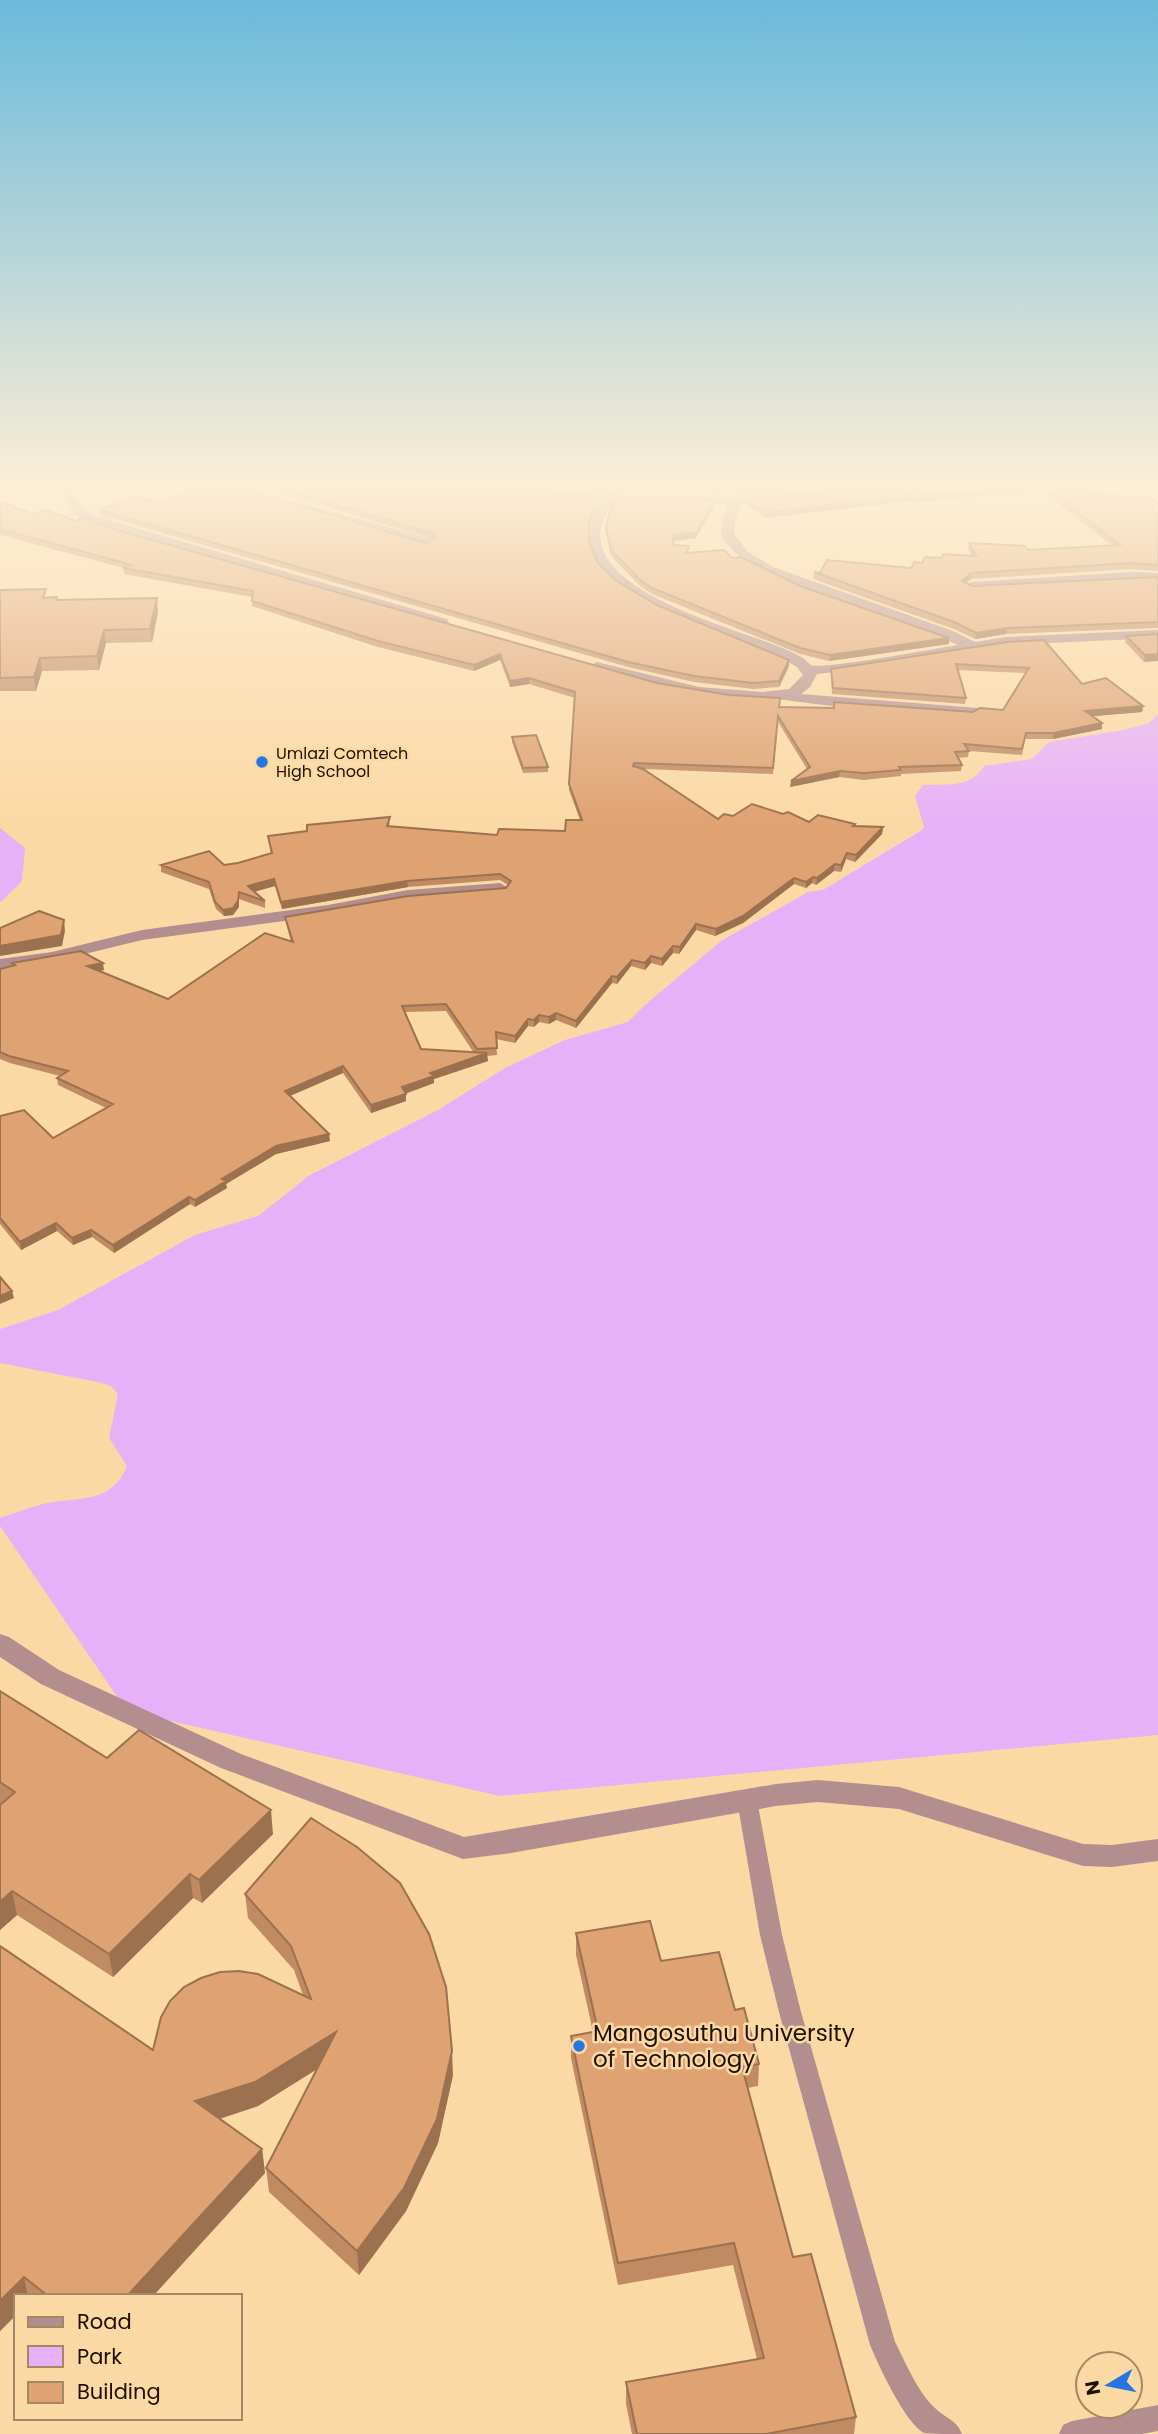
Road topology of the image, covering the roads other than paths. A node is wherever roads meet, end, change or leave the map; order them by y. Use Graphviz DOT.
graph roads {
  1 [pos="357,598"];
  2 [pos="645,598"];
  3 [pos="849,598"];
  4 [pos="459,627"];
  5 [pos="1158,634"];
  6 [pos="972,646"];
  7 [pos="580,661"];
  8 [pos="808,670"];
  9 [pos="782,696"];
  10 [pos="974,710"];
  11 [pos="500,888"];
  12 [pos="0,964"];
  13 [pos="0,1644"];
  14 [pos="747,1800"];
  15 [pos="1158,1850"];
  16 [pos="1158,2418"];
  17 [pos="949,2434"];
  18 [pos="1072,2434"];
  1 -- 4 [label="street"];
  2 -- 8 [label="street"];
  3 -- 6 [label="street"];
  5 -- 6 [label="street"];
  6 -- 8 [label="street"];
  7 -- 9 [label="street"];
  8 -- 9 [label="street"];
  9 -- 10 [label="street"];
  11 -- 12 [label="street"];
  13 -- 14 [label="street"];
  14 -- 15 [label="street"];
  14 -- 17 [label="lane"];
  16 -- 18 [label="lane"];
}
